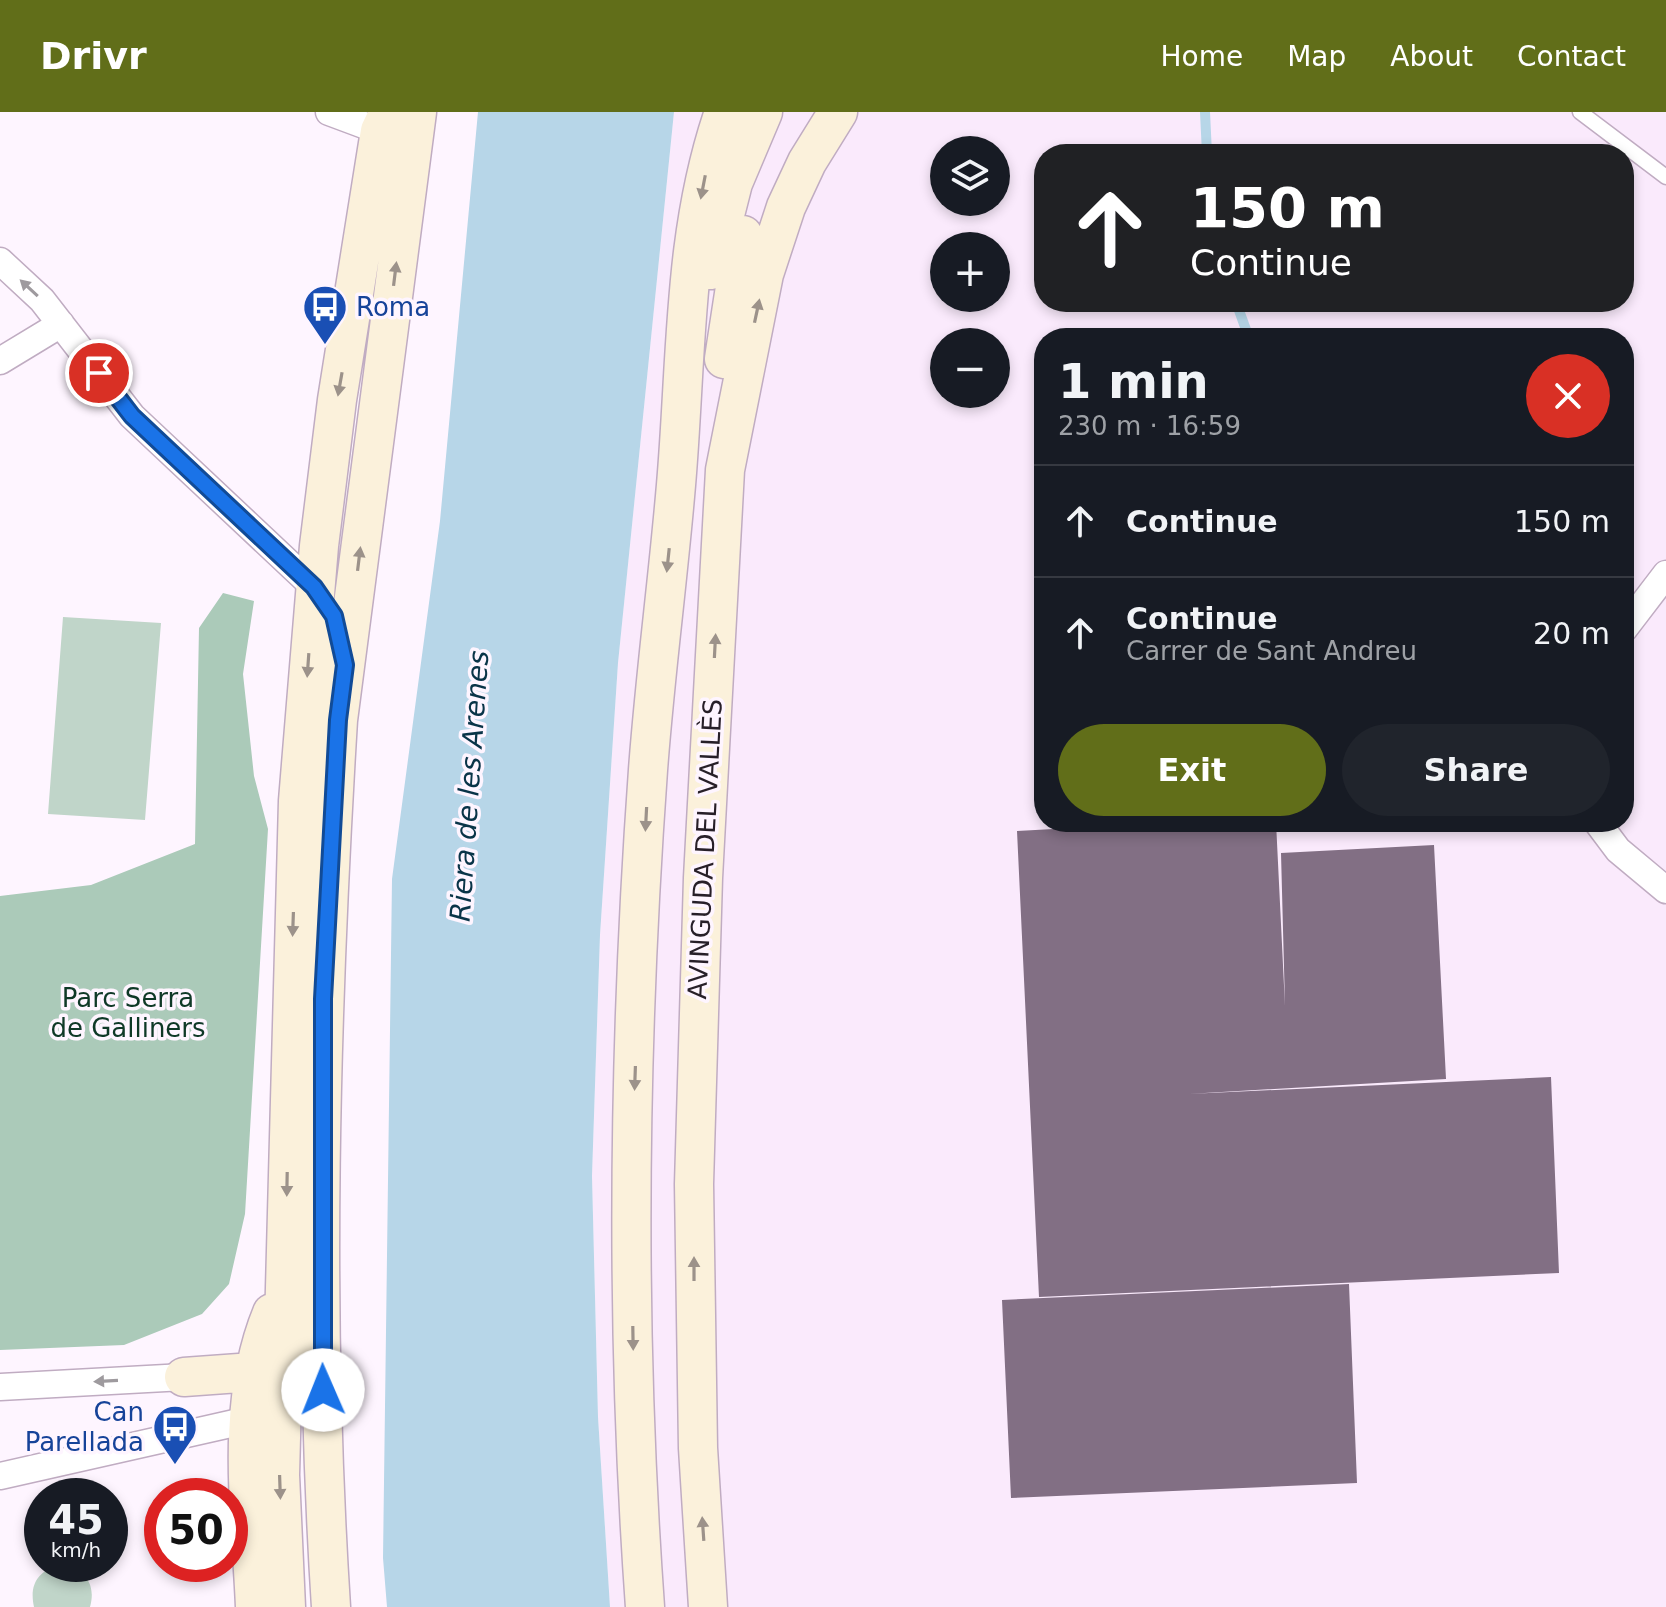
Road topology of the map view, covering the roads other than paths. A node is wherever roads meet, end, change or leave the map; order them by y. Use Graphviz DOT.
graph roads {
  1 [pos="329,112"];
  2 [pos="417,112"];
  3 [pos="724,112"];
  4 [pos="763,112"];
  5 [pos="789,112"];
  6 [pos="838,112"];
  7 [pos="1580,112"];
  8 [pos="382,118"];
  9 [pos="1622,144"];
  10 [pos="1634,153"];
  11 [pos="1666,177"];
  12 [pos="0,261"];
  13 [pos="61,324"];
  14 [pos="0,361"];
  15 [pos="725,470"];
  16 [pos="676,482"];
  17 [pos="1666,574"];
  18 [pos="314,587"];
  19 [pos="1634,616"];
  20 [pos="345,665"];
  21 [pos="1604,832"];
  22 [pos="1666,890"];
  23 [pos="285,1281"];
  24 [pos="253,1372"];
  25 [pos="184,1377"];
  26 [pos="0,1387"];
  27 [pos="265,1415"];
  28 [pos="0,1476"];
  29 [pos="325,1506"];
  30 [pos="255,1607"];
  31 [pos="286,1607"];
  32 [pos="331,1607"];
  33 [pos="645,1607"];
  34 [pos="708,1607"];
  1 -- 8 [label="street"];
  20 -- 2 [label="main road, one-way"];
  3 -- 16 [label="main road, one-way"];
  4 -- 16 [label="main road"];
  5 -- 15 [label="main road"];
  15 -- 6 [label="main road, AVINGUDA DEL VALLÈS, one-way"];
  7 -- 9 [label="lane"];
  8 -- 18 [label="main road, one-way"];
  10 -- 11 [label="lane"];
  13 -- 12 [label="street, one-way"];
  13 -- 14 [label="street"];
  13 -- 18 [label="street"];
  34 -- 15 [label="main road, AVINGUDA DEL VALLÈS, one-way"];
  16 -- 33 [label="main road, one-way"];
  17 -- 19 [label="street"];
  18 -- 20 [label="main road"];
  18 -- 23 [label="main road, one-way"];
  20 -- 29 [label="main road"];
  21 -- 22 [label="street"];
  23 -- 24 [label="main road"];
  23 -- 27 [label="main road"];
  24 -- 25 [label="main road"];
  24 -- 27 [label="main road"];
  25 -- 26 [label="street, one-way"];
  27 -- 28 [label="street"];
  27 -- 29 [label="main road"];
  27 -- 30 [label="main road"];
  27 -- 31 [label="main road, one-way"];
  29 -- 32 [label="main road"];
}
